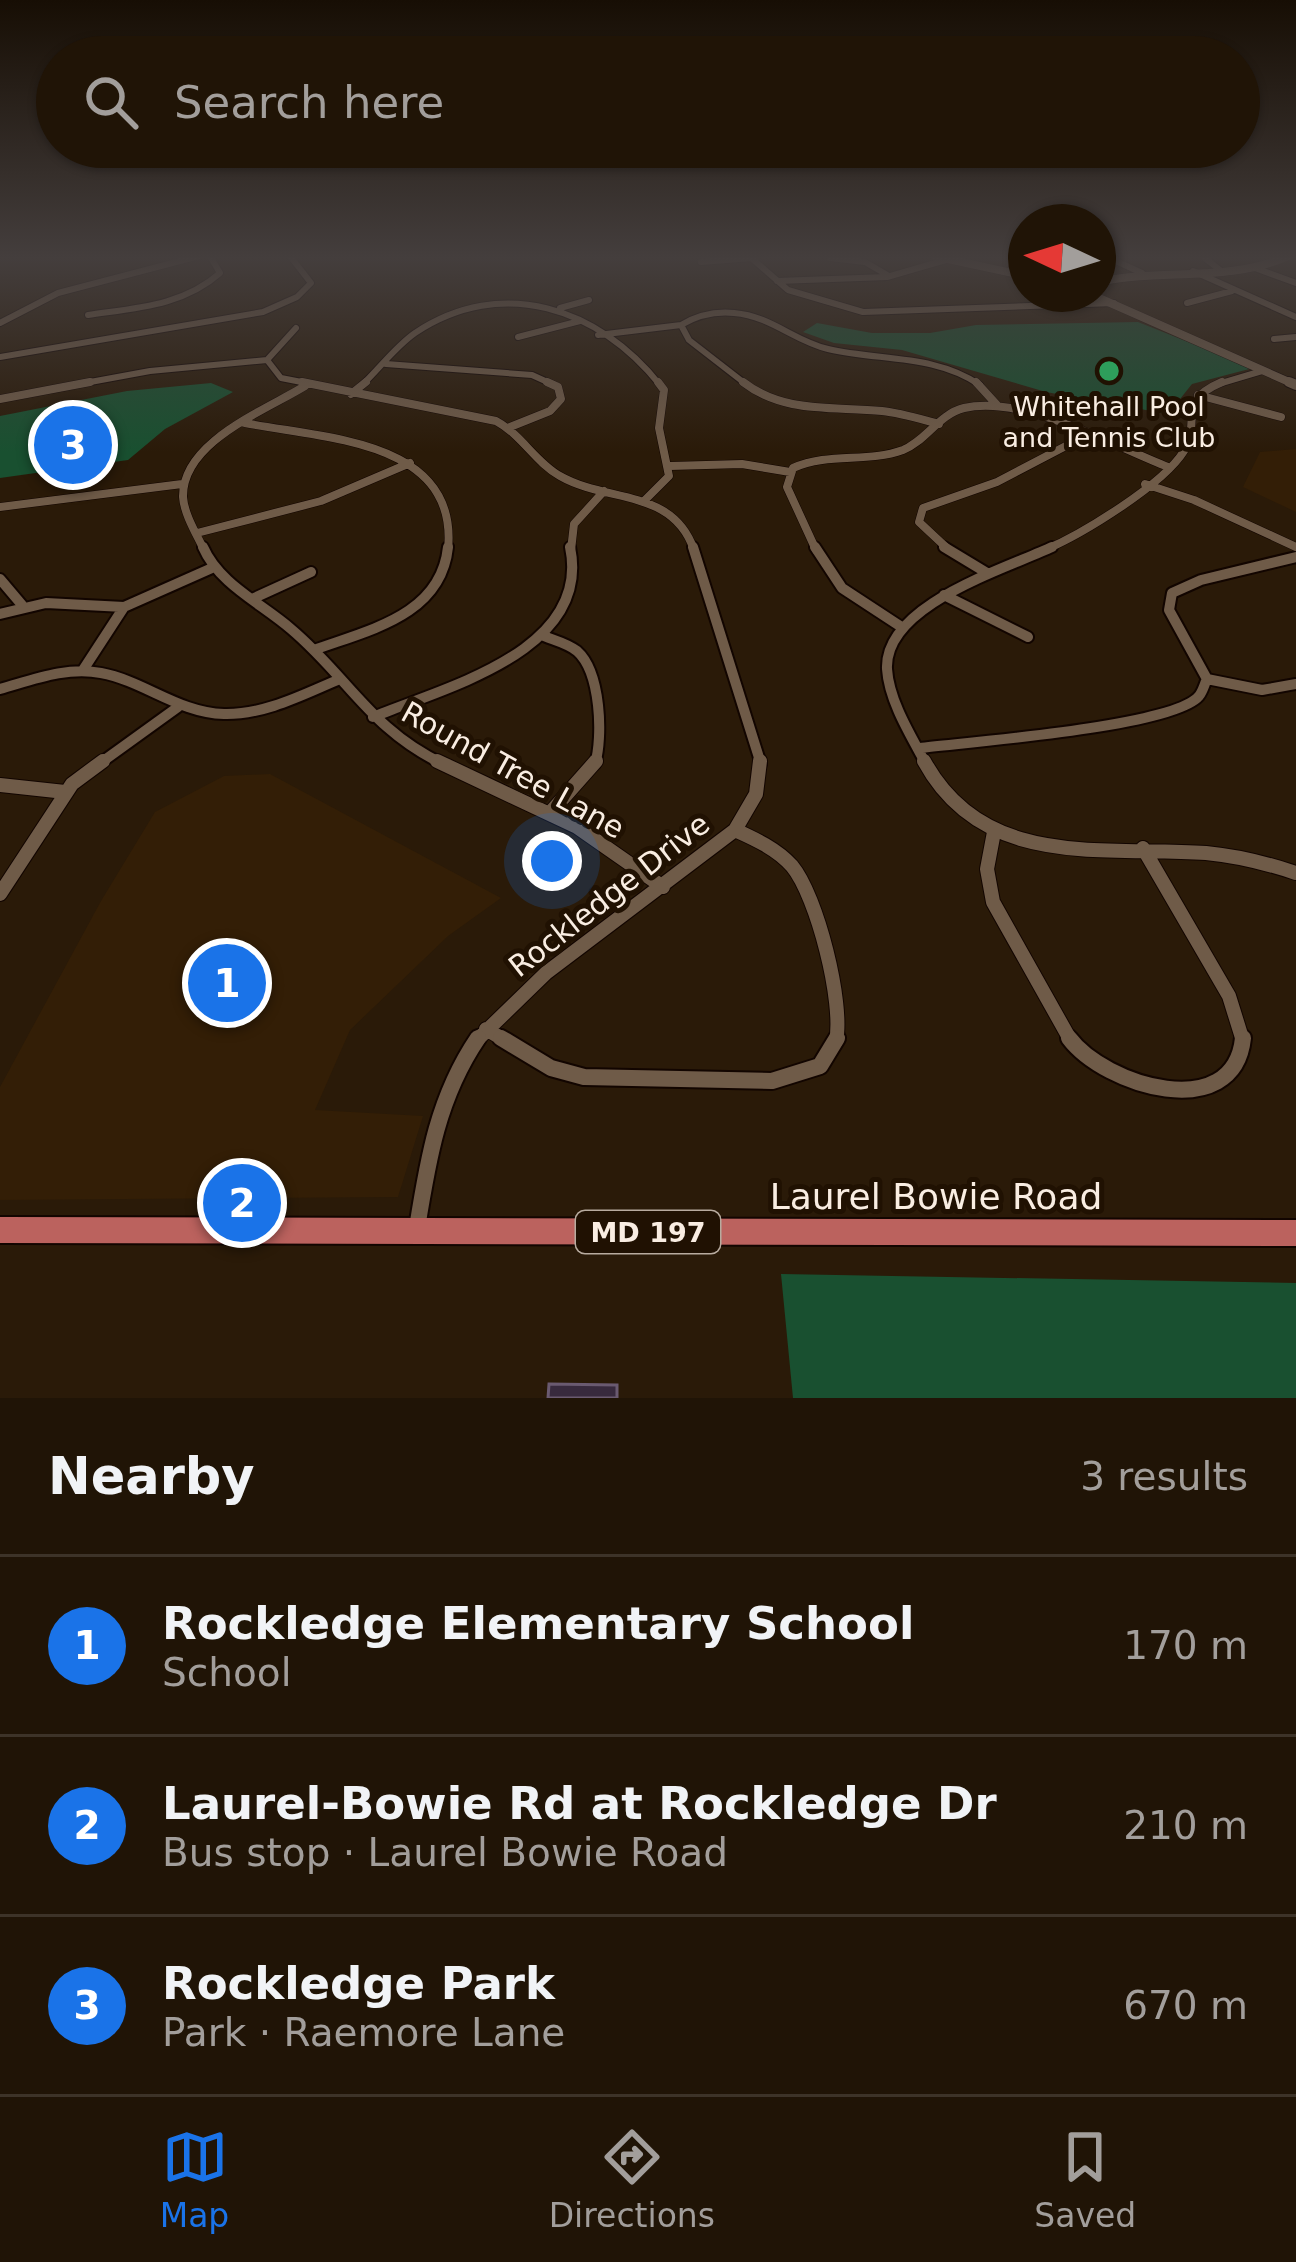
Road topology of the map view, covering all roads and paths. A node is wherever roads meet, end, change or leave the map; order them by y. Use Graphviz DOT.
graph roads {
  1 [pos="214,321"];
  2 [pos="438,321"];
  3 [pos="580,321"];
  4 [pos="686,321"];
  5 [pos="768,321"];
  6 [pos="1154,321"];
  7 [pos="681,325"];
  8 [pos="296,328"];
  9 [pos="598,335"];
  10 [pos="518,337"];
  11 [pos="1296,337"];
  12 [pos="1274,338"];
  13 [pos="0,357"];
  14 [pos="266,360"];
  15 [pos="386,364"];
  16 [pos="1262,371"];
  17 [pos="1296,385"];
  18 [pos="305,386"];
  19 [pos="351,394"];
  20 [pos="1198,394"];
  21 [pos="0,399"];
  22 [pos="997,405"];
  23 [pos="1281,417"];
  24 [pos="243,422"];
  25 [pos="939,424"];
  26 [pos="510,427"];
  27 [pos="1084,436"];
  28 [pos="410,464"];
  29 [pos="670,466"];
  30 [pos="1168,467"];
  31 [pos="790,472"];
  32 [pos="182,484"];
  33 [pos="1145,484"];
  34 [pos="604,490"];
  35 [pos="644,501"];
  36 [pos="0,507"];
  37 [pos="197,533"];
  38 [pos="1296,547"];
  39 [pos="1296,557"];
  40 [pos="212,568"];
  41 [pos="311,572"];
  42 [pos="987,573"];
  43 [pos="0,579"];
  44 [pos="944,596"];
  45 [pos="252,599"];
  46 [pos="22,604"];
  47 [pos="124,607"];
  48 [pos="0,614"];
  49 [pos="903,628"];
  50 [pos="541,635"];
  51 [pos="1028,637"];
  52 [pos="314,650"];
  53 [pos="83,670"];
  54 [pos="1207,679"];
  55 [pos="340,680"];
  56 [pos="1296,684"];
  57 [pos="0,689"];
  58 [pos="178,707"];
  59 [pos="373,717"];
  60 [pos="920,748"];
  61 [pos="0,785"];
  62 [pos="65,792"];
  63 [pos="550,813"];
  64 [pos="735,830"];
  65 [pos="994,832"];
  66 [pos="1143,848"];
  67 [pos="1296,873"];
  68 [pos="663,887"];
  69 [pos="0,894"];
  70 [pos="486,1029"];
  71 [pos="0,1230"];
  72 [pos="416,1231"];
  73 [pos="1296,1233"];
  1 -- 13 [label="street"];
  2 -- 15 [label="street"];
  3 -- 9 [label="street"];
  3 -- 10 [label="street"];
  4 -- 7 [label="street"];
  5 -- 22 [label="street"];
  6 -- 16 [label="street"];
  7 -- 9 [label="street"];
  7 -- 25 [label="street"];
  8 -- 14 [label="street"];
  9 -- 29 [label="street"];
  11 -- 12 [label="street"];
  14 -- 18 [label="street"];
  14 -- 21 [label="street"];
  15 -- 19 [label="street"];
  15 -- 26 [label="street"];
  16 -- 17 [label="street"];
  16 -- 20 [label="street"];
  18 -- 19 [label="street"];
  18 -- 24 [label="street"];
  19 -- 26 [label="street"];
  20 -- 23 [label="street"];
  20 -- 30 [label="street"];
  22 -- 25 [label="street"];
  22 -- 27 [label="street"];
  24 -- 28 [label="street"];
  24 -- 32 [label="street"];
  25 -- 31 [label="street"];
  26 -- 34 [label="street, Rockledge Drive"];
  27 -- 30 [label="street"];
  27 -- 42 [label="street"];
  28 -- 37 [label="street"];
  28 -- 52 [label="street"];
  29 -- 31 [label="street"];
  29 -- 35 [label="street"];
  30 -- 33 [label="street"];
  31 -- 49 [label="street"];
  32 -- 36 [label="street"];
  32 -- 37 [label="street, Round Tree Lane"];
  33 -- 38 [label="street"];
  33 -- 42 [label="street"];
  34 -- 35 [label="street, Rockledge Drive"];
  34 -- 50 [label="street"];
  35 -- 64 [label="street, Rockledge Drive"];
  37 -- 40 [label="street, Round Tree Lane"];
  39 -- 54 [label="street"];
  40 -- 45 [label="street, Round Tree Lane"];
  40 -- 47 [label="street"];
  41 -- 45 [label="street"];
  42 -- 44 [label="street"];
  43 -- 46 [label="street"];
  44 -- 49 [label="street"];
  44 -- 51 [label="street"];
  45 -- 52 [label="street, Round Tree Lane"];
  46 -- 47 [label="street"];
  46 -- 48 [label="street"];
  47 -- 53 [label="street"];
  49 -- 60 [label="street"];
  50 -- 59 [label="street"];
  50 -- 63 [label="street"];
  52 -- 55 [label="street, Round Tree Lane"];
  53 -- 57 [label="street"];
  53 -- 58 [label="street"];
  54 -- 56 [label="street"];
  54 -- 60 [label="street"];
  55 -- 58 [label="street"];
  55 -- 59 [label="street, Round Tree Lane"];
  58 -- 62 [label="street"];
  59 -- 63 [label="street, Round Tree Lane"];
  60 -- 65 [label="street"];
  61 -- 62 [label="street"];
  62 -- 69 [label="street"];
  63 -- 68 [label="street, Round Tree Lane"];
  64 -- 68 [label="street, Rockledge Drive"];
  64 -- 70 [label="street"];
  65 -- 66 [label="street"];
  65 -- 66 [label="street"];
  66 -- 67 [label="street"];
  68 -- 70 [label="street, Rockledge Drive"];
  70 -- 72 [label="street, Rockledge Drive"];
  71 -- 72 [label="main road, Laurel Bowie Road / MD 197"];
  72 -- 73 [label="main road, Laurel Bowie Road / MD 197"];
}
